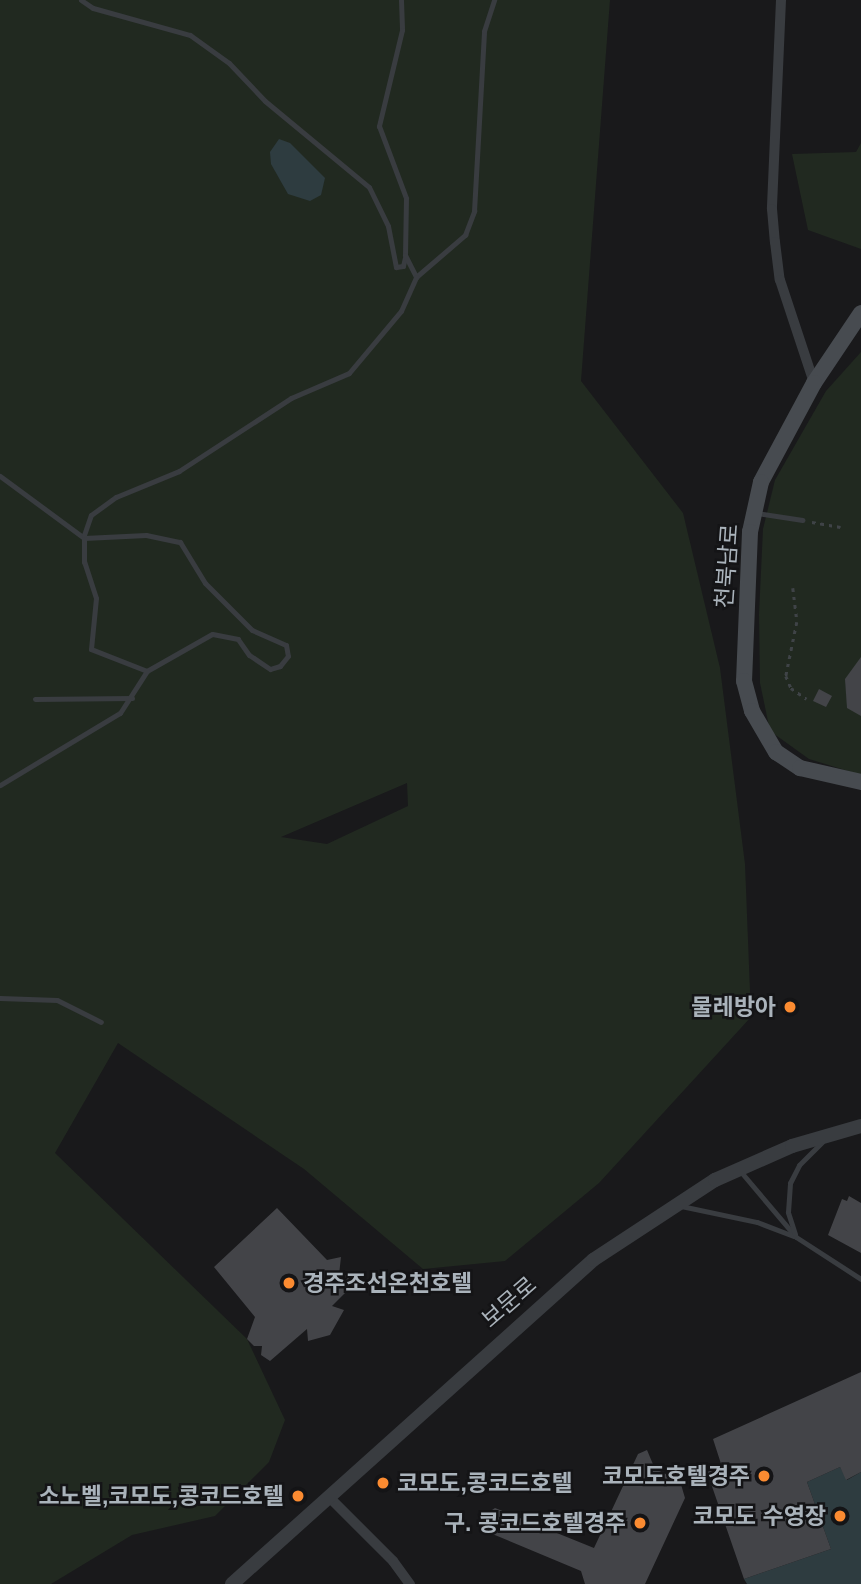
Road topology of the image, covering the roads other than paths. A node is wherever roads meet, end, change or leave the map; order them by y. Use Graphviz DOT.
graph roads {
  1 [pos="81,0"];
  2 [pos="401,0"];
  3 [pos="494,0"];
  4 [pos="781,0"];
  5 [pos="405,255"];
  6 [pos="416,277"];
  7 [pos="861,313"];
  8 [pos="854,331"];
  9 [pos="814,383"];
  10 [pos="0,476"];
  11 [pos="754,512"];
  12 [pos="802,520"];
  13 [pos="84,538"];
  14 [pos="146,671"];
  15 [pos="132,698"];
  16 [pos="35,699"];
  17 [pos="861,782"];
  18 [pos="0,785"];
  19 [pos="0,998"];
  20 [pos="101,1022"];
  21 [pos="861,1126"];
  22 [pos="829,1135"];
  23 [pos="739,1169"];
  24 [pos="675,1205"];
  25 [pos="796,1237"];
  26 [pos="861,1279"];
  27 [pos="328,1496"];
  28 [pos="232,1584"];
  29 [pos="410,1584"];
  1 -- 5 [label="lane"];
  2 -- 5 [label="lane"];
  3 -- 6 [label="lane"];
  4 -- 9 [label="street"];
  5 -- 6 [label="lane"];
  6 -- 13 [label="lane"];
  7 -- 8 [label="main road, 천북남로"];
  8 -- 9 [label="main road, 천북남로"];
  9 -- 11 [label="main road, 천북남로"];
  10 -- 13 [label="lane"];
  11 -- 12 [label="lane"];
  11 -- 17 [label="main road, 천북남로"];
  13 -- 14 [label="lane"];
  13 -- 14 [label="lane"];
  14 -- 15 [label="lane"];
  15 -- 16 [label="lane"];
  15 -- 18 [label="lane"];
  19 -- 20 [label="lane"];
  21 -- 22 [label="street, 보문로"];
  22 -- 23 [label="street, 보문로"];
  22 -- 25 [label="lane"];
  23 -- 24 [label="street, 보문로"];
  23 -- 25 [label="lane"];
  24 -- 25 [label="lane"];
  24 -- 27 [label="street, 보문로"];
  25 -- 26 [label="lane"];
  27 -- 28 [label="street, 보문로"];
  27 -- 29 [label="street"];
}
